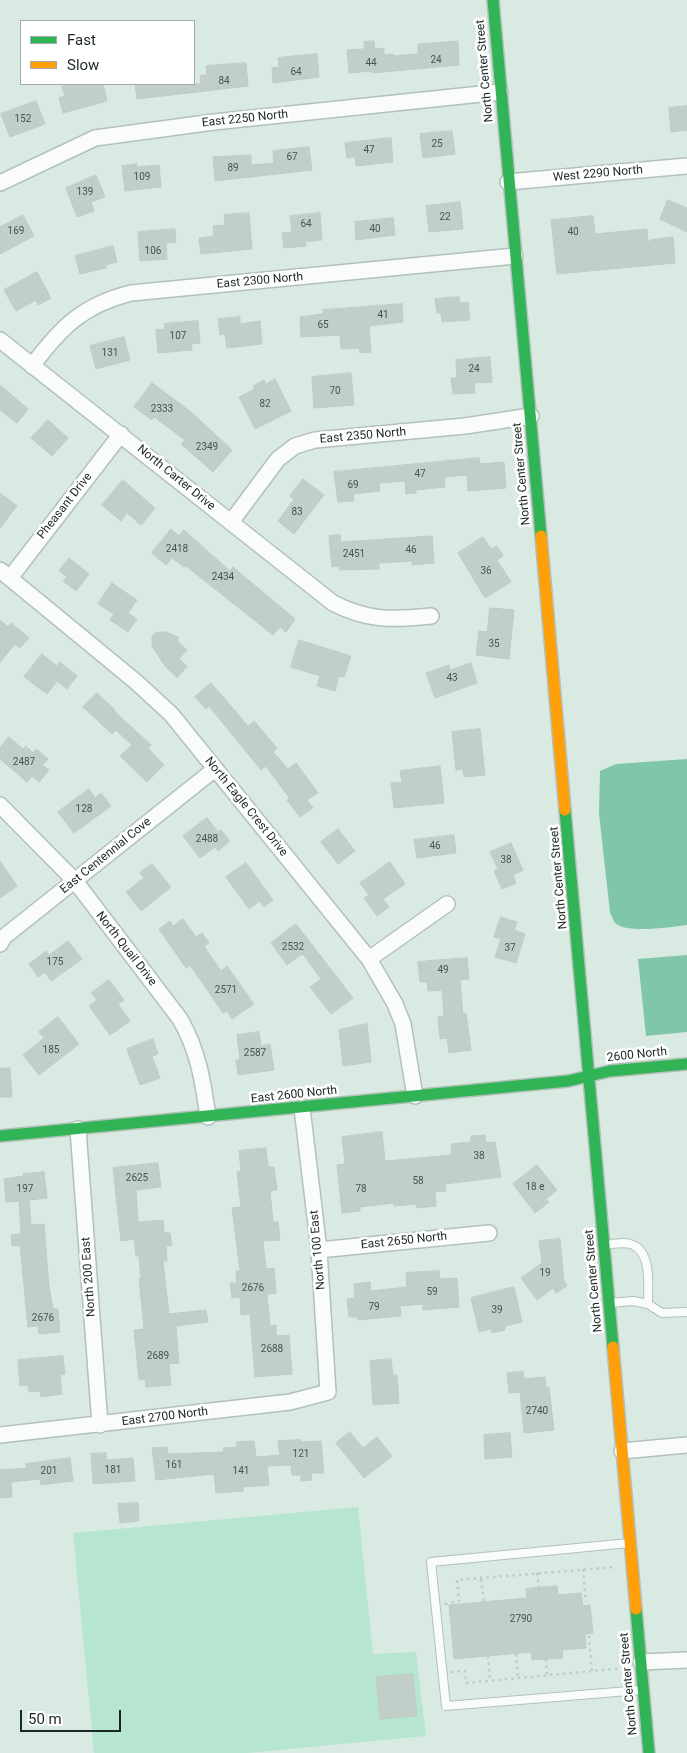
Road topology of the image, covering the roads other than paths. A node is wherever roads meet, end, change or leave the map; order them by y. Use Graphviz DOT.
graph roads {
  1 [pos="493,0"];
  2 [pos="500,92"];
  3 [pos="687,166"];
  4 [pos="508,182"];
  5 [pos="0,183"];
  6 [pos="515,256"];
  7 [pos="0,340"];
  8 [pos="32,366"];
  9 [pos="531,416"];
  10 [pos="121,434"];
  11 [pos="231,522"];
  12 [pos="5,574"];
  13 [pos="431,616"];
  14 [pos="215,769"];
  15 [pos="0,806"];
  16 [pos="74,881"];
  17 [pos="447,904"];
  18 [pos="0,944"];
  19 [pos="369,959"];
  20 [pos="687,1064"];
  21 [pos="590,1076"];
  22 [pos="415,1096"];
  23 [pos="302,1108"];
  24 [pos="208,1117"];
  25 [pos="78,1129"];
  26 [pos="0,1136"];
  27 [pos="488,1233"];
  28 [pos="605,1245"];
  29 [pos="319,1250"];
  30 [pos="610,1303"];
  31 [pos="648,1304"];
  32 [pos="687,1312"];
  33 [pos="328,1392"];
  34 [pos="100,1425"];
  35 [pos="0,1435"];
  36 [pos="687,1445"];
  37 [pos="622,1451"];
  38 [pos="631,1543"];
  39 [pos="687,1660"];
  40 [pos="641,1662"];
  41 [pos="644,1690"];
  42 [pos="649,1753"];
  1 -- 2 [label="street, North Center Street"];
  2 -- 4 [label="street, North Center Street"];
  2 -- 5 [label="street, East 2250 North"];
  3 -- 4 [label="street, West 2290 North"];
  4 -- 6 [label="street, North Center Street"];
  6 -- 8 [label="street, East 2300 North"];
  6 -- 9 [label="street, North Center Street"];
  7 -- 8 [label="street, North Carter Drive"];
  8 -- 10 [label="street, North Carter Drive"];
  9 -- 11 [label="street, East 2350 North"];
  9 -- 21 [label="street, North Center Street"];
  10 -- 11 [label="street, North Carter Drive"];
  10 -- 12 [label="street, Pheasant Drive"];
  11 -- 13 [label="street, North Carter Drive"];
  12 -- 14 [label="street, North Eagle Crest Drive"];
  14 -- 16 [label="street, East Centennial Cove"];
  14 -- 19 [label="street, North Eagle Crest Drive"];
  15 -- 16 [label="street, North Quail Drive"];
  16 -- 18 [label="street, East Centennial Cove"];
  16 -- 24 [label="street, North Quail Drive"];
  17 -- 19 [label="street"];
  19 -- 22 [label="street, North Eagle Crest Drive"];
  20 -- 21 [label="street, 2600 North"];
  21 -- 22 [label="street, East 2600 North"];
  21 -- 28 [label="street, North Center Street"];
  22 -- 23 [label="street, East 2600 North"];
  23 -- 24 [label="street, East 2600 North"];
  23 -- 29 [label="street, North 100 East"];
  24 -- 25 [label="street, East 2600 North"];
  25 -- 26 [label="street, East 2600 North"];
  25 -- 34 [label="street, North 200 East"];
  27 -- 29 [label="street, East 2650 North"];
  28 -- 30 [label="street, North Center Street"];
  28 -- 31 [label="lane"];
  29 -- 33 [label="street, North 100 East"];
  30 -- 31 [label="lane"];
  30 -- 37 [label="street, North Center Street"];
  31 -- 32 [label="lane"];
  33 -- 34 [label="street, East 2700 North"];
  34 -- 35 [label="street, East 2700 North"];
  36 -- 37 [label="street"];
  37 -- 38 [label="street, North Center Street"];
  38 -- 40 [label="street, North Center Street"];
  38 -- 41 [label="lane"];
  39 -- 40 [label="street"];
  40 -- 41 [label="street, North Center Street"];
  41 -- 42 [label="street, North Center Street"];
}
